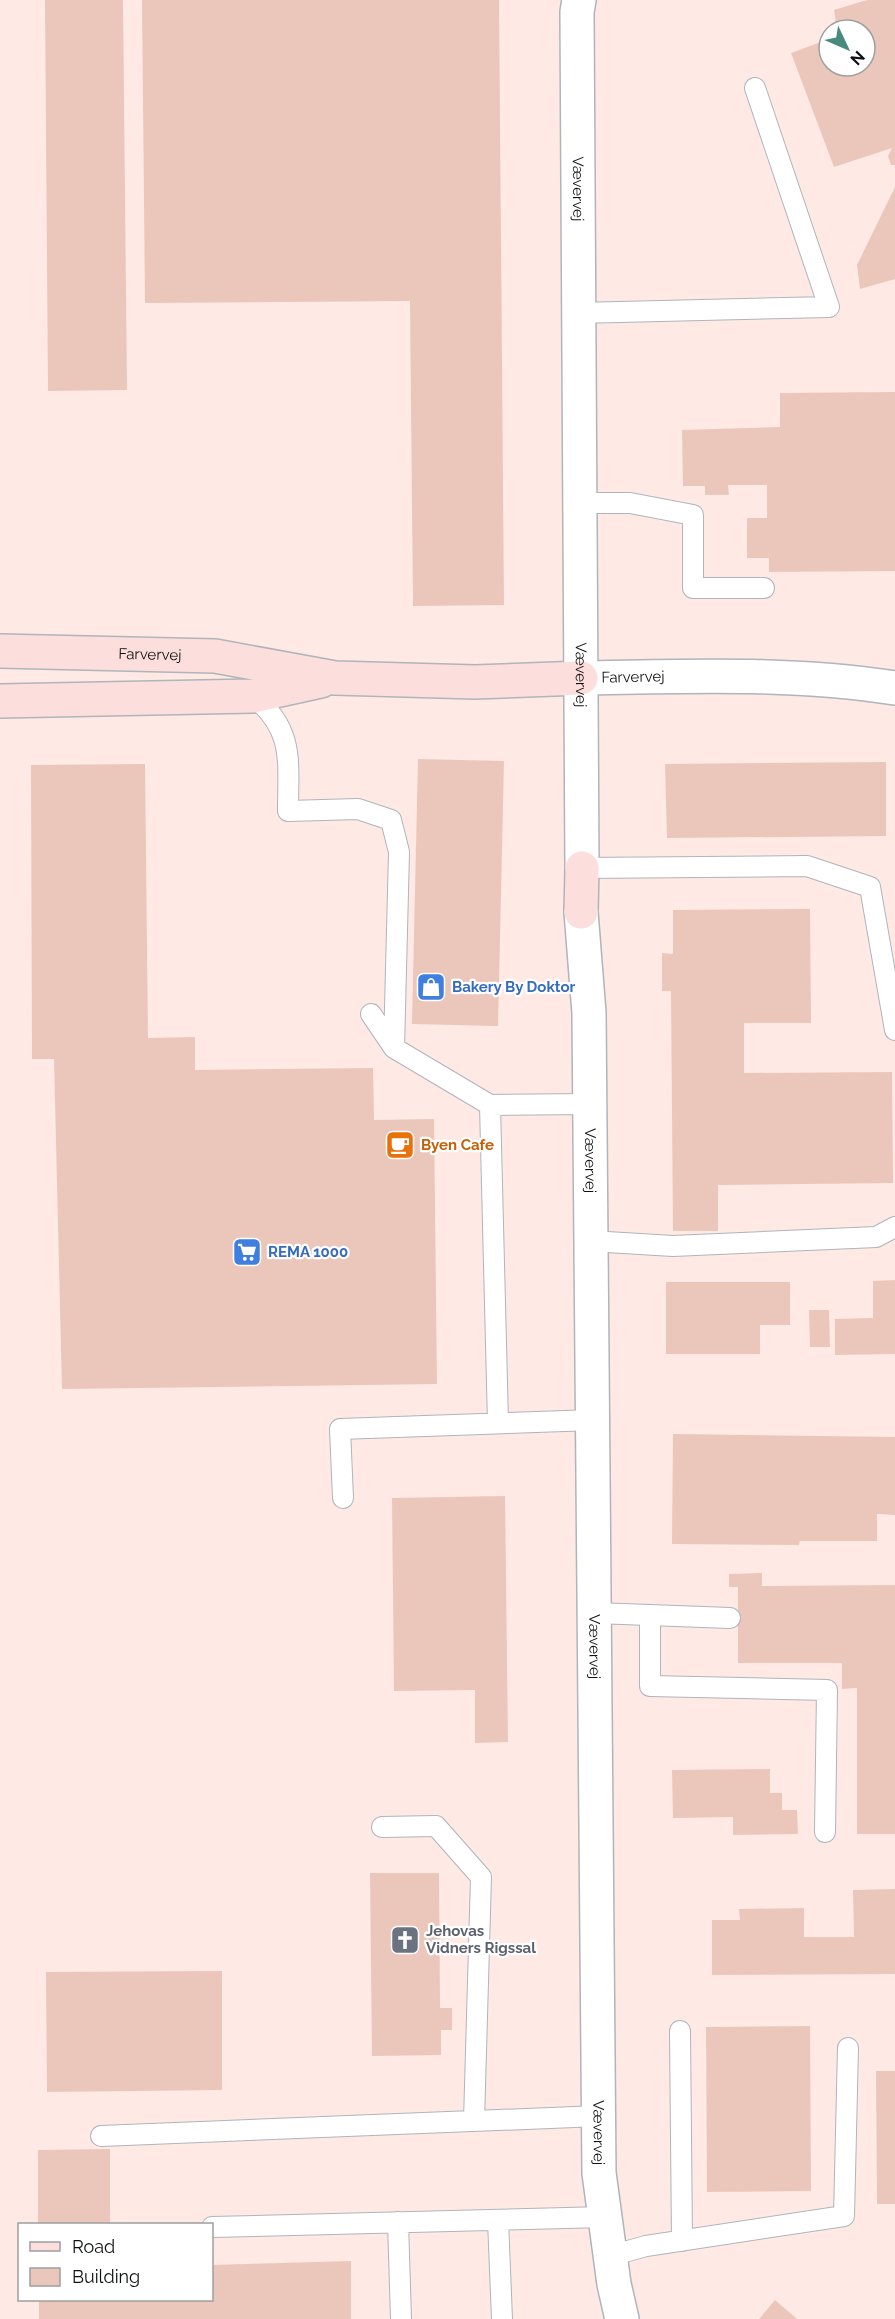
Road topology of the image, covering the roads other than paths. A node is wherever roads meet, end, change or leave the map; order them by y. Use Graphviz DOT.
graph roads {
  1 [pos="579,0"];
  2 [pos="755,88"];
  3 [pos="578,313"];
  4 [pos="580,503"];
  5 [pos="764,588"];
  6 [pos="0,651"];
  7 [pos="335,678"];
  8 [pos="581,678"];
  9 [pos="895,688"];
  10 [pos="253,696"];
  11 [pos="0,702"];
  12 [pos="582,868"];
  13 [pos="371,1014"];
  14 [pos="895,1030"];
  15 [pos="394,1048"];
  16 [pos="588,1104"];
  17 [pos="490,1105"];
  18 [pos="895,1227"];
  19 [pos="590,1241"];
  20 [pos="593,1420"];
  21 [pos="498,1423"];
  22 [pos="343,1498"];
  23 [pos="595,1613"];
  24 [pos="650,1615"];
  25 [pos="730,1618"];
  26 [pos="382,1827"];
  27 [pos="825,1833"];
  28 [pos="680,2031"];
  29 [pos="848,2048"];
  30 [pos="599,2116"];
  31 [pos="474,2121"];
  32 [pos="101,2136"];
  33 [pos="605,2217"];
  34 [pos="498,2220"];
  35 [pos="398,2222"];
  36 [pos="213,2227"];
  37 [pos="682,2241"];
  38 [pos="610,2256"];
  39 [pos="400,2319"];
  40 [pos="502,2319"];
  41 [pos="622,2319"];
  1 -- 3 [label="street, Vævervej"];
  2 -- 3 [label="lane"];
  3 -- 4 [label="street, Vævervej"];
  4 -- 5 [label="lane"];
  4 -- 8 [label="street, Vævervej"];
  6 -- 7 [label="street, Farvervej"];
  7 -- 8 [label="street, Farvervej"];
  7 -- 10 [label="street, Farvervej"];
  8 -- 9 [label="street, Farvervej"];
  8 -- 12 [label="street, Vævervej"];
  10 -- 11 [label="street, Farvervej"];
  10 -- 15 [label="lane"];
  12 -- 14 [label="lane"];
  12 -- 16 [label="street, Vævervej"];
  13 -- 15 [label="lane"];
  15 -- 17 [label="lane"];
  16 -- 17 [label="lane"];
  16 -- 19 [label="street, Vævervej"];
  17 -- 21 [label="lane"];
  18 -- 19 [label="lane"];
  19 -- 20 [label="street, Vævervej"];
  20 -- 21 [label="lane"];
  20 -- 23 [label="street, Vævervej"];
  21 -- 22 [label="lane"];
  23 -- 24 [label="lane"];
  23 -- 30 [label="street, Vævervej"];
  24 -- 25 [label="lane"];
  24 -- 27 [label="lane"];
  26 -- 31 [label="lane"];
  28 -- 37 [label="lane"];
  29 -- 37 [label="lane"];
  30 -- 31 [label="lane"];
  30 -- 33 [label="street, Vævervej"];
  31 -- 32 [label="lane"];
  33 -- 34 [label="lane"];
  33 -- 38 [label="street, Vævervej"];
  34 -- 35 [label="lane"];
  34 -- 40 [label="lane"];
  35 -- 36 [label="lane"];
  35 -- 39 [label="lane"];
  37 -- 38 [label="lane"];
  38 -- 41 [label="street, Vævervej"];
}
